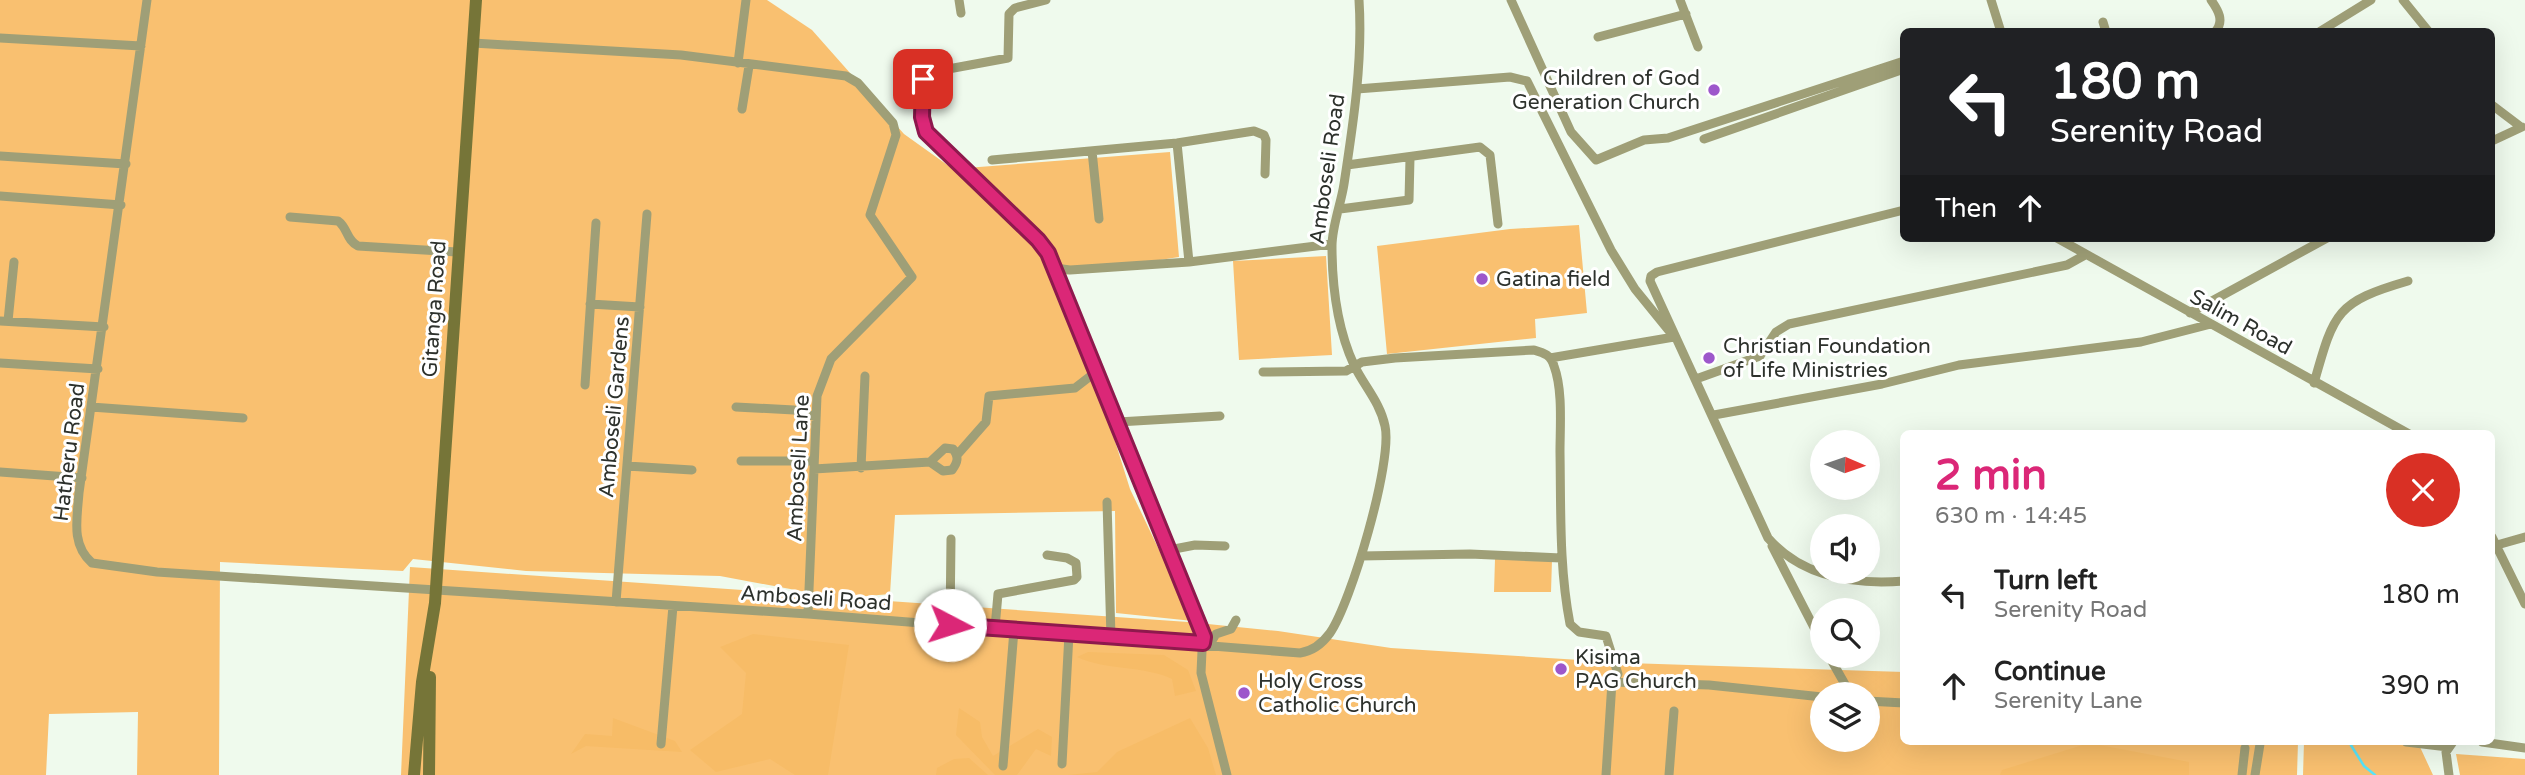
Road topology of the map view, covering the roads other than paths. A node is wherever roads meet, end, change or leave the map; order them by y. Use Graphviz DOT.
graph roads {
  1 [pos="147,0"];
  2 [pos="475,0"];
  3 [pos="746,0"];
  4 [pos="959,0"];
  5 [pos="1046,0"];
  6 [pos="1359,0"];
  7 [pos="1511,0"];
  8 [pos="1680,0"];
  9 [pos="1991,0"];
  10 [pos="2211,0"];
  11 [pos="2371,0"];
  12 [pos="2403,0"];
  13 [pos="961,13"];
  14 [pos="1686,14"];
  15 [pos="2000,28"];
  16 [pos="2218,28"];
  17 [pos="2326,28"];
  18 [pos="2426,28"];
  19 [pos="1598,37"];
  20 [pos="0,38"];
  21 [pos="472,43"];
  22 [pos="141,46"];
  23 [pos="1698,47"];
  24 [pos="1900,62"];
  25 [pos="738,63"];
  26 [pos="749,66"];
  27 [pos="1900,70"];
  28 [pos="1357,89"];
  29 [pos="2495,107"];
  30 [pos="742,109"];
  31 [pos="2523,127"];
  32 [pos="1704,139"];
  33 [pos="2495,140"];
  34 [pos="1177,143"];
  35 [pos="1092,151"];
  36 [pos="0,156"];
  37 [pos="1410,158"];
  38 [pos="992,160"];
  39 [pos="126,164"];
  40 [pos="1347,166"];
  41 [pos="1265,174"];
  42 [pos="0,196"];
  43 [pos="121,205"];
  44 [pos="1340,209"];
  45 [pos="1900,211"];
  46 [pos="647,214"];
  47 [pos="290,217"];
  48 [pos="1099,219"];
  49 [pos="596,223"];
  50 [pos="1498,224"];
  51 [pos="2062,242"];
  52 [pos="2320,242"];
  53 [pos="1332,244"];
  54 [pos="457,252"];
  55 [pos="2085,256"];
  56 [pos="14,262"];
  57 [pos="1189,262"];
  58 [pos="1055,268"];
  59 [pos="2409,281"];
  60 [pos="590,304"];
  61 [pos="640,307"];
  62 [pos="2190,313"];
  63 [pos="4,321"];
  64 [pos="2211,324"];
  65 [pos="104,327"];
  66 [pos="1674,337"];
  67 [pos="1550,358"];
  68 [pos="0,363"];
  69 [pos="1354,366"];
  70 [pos="98,369"];
  71 [pos="1097,371"];
  72 [pos="1264,372"];
  73 [pos="865,376"];
  74 [pos="1696,379"];
  75 [pos="2314,383"];
  76 [pos="585,384"];
  77 [pos="91,407"];
  78 [pos="736,407"];
  79 [pos="1714,415"];
  80 [pos="1220,416"];
  81 [pos="816,417"];
  82 [pos="243,418"];
  83 [pos="1118,422"];
  84 [pos="2402,430"];
  85 [pos="957,455"];
  86 [pos="741,461"];
  87 [pos="929,462"];
  88 [pos="814,465"];
  89 [pos="627,467"];
  90 [pos="861,468"];
  91 [pos="692,470"];
  92 [pos="0,472"];
  93 [pos="82,478"];
  94 [pos="1107,502"];
  95 [pos="2525,537"];
  96 [pos="1768,538"];
  97 [pos="951,539"];
  98 [pos="2495,544"];
  99 [pos="1225,546"];
  100 [pos="2495,546"];
  101 [pos="1169,550"];
  102 [pos="1047,555"];
  103 [pos="1361,556"];
  104 [pos="1561,558"];
  105 [pos="1900,581"];
  106 [pos="433,589"];
  107 [pos="617,602"];
  108 [pos="2525,604"];
  109 [pos="673,606"];
  110 [pos="807,614"];
  111 [pos="433,620"];
  112 [pos="1236,620"];
  113 [pos="1810,620"];
  114 [pos="950,625"];
  115 [pos="995,628"];
  116 [pos="1014,630"];
  117 [pos="1069,634"];
  118 [pos="1111,637"];
  119 [pos="1207,644"];
  120 [pos="1612,682"];
  121 [pos="1810,696"];
  122 [pos="1880,702"];
  123 [pos="1900,703"];
  124 [pos="1674,711"];
  125 [pos="661,744"];
  126 [pos="2495,744"];
  127 [pos="2260,745"];
  128 [pos="2450,745"];
  129 [pos="2525,747"];
  130 [pos="2245,748"];
  131 [pos="1062,764"];
  132 [pos="1003,766"];
  133 [pos="414,775"];
  134 [pos="430,775"];
  135 [pos="1227,775"];
  136 [pos="1606,775"];
  137 [pos="1669,775"];
  138 [pos="2242,775"];
  139 [pos="2255,775"];
  140 [pos="2449,775"];
  1 -- 22 [label="street, Hatheru Road"];
  2 -- 21 [label="main road, Gitanga Road"];
  3 -- 25 [label="street"];
  4 -- 13 [label="street"];
  5 -- 58 [label="street"];
  6 -- 28 [label="street, Amboseli Road"];
  7 -- 24 [label="street"];
  8 -- 14 [label="street"];
  9 -- 15 [label="street"];
  10 -- 16 [label="street"];
  11 -- 17 [label="street"];
  12 -- 18 [label="street"];
  14 -- 19 [label="street"];
  14 -- 23 [label="street"];
  20 -- 22 [label="street"];
  21 -- 25 [label="street"];
  21 -- 54 [label="main road, Gitanga Road"];
  22 -- 39 [label="street, Hatheru Road"];
  25 -- 26 [label="street"];
  26 -- 30 [label="street"];
  26 -- 81 [label="street, Amboseli Lane"];
  27 -- 32 [label="street"];
  28 -- 40 [label="street, Amboseli Road"];
  28 -- 66 [label="street"];
  29 -- 31 [label="street"];
  31 -- 33 [label="street"];
  34 -- 35 [label="street"];
  34 -- 41 [label="street"];
  34 -- 57 [label="street"];
  35 -- 38 [label="street"];
  35 -- 48 [label="street"];
  36 -- 39 [label="street"];
  37 -- 40 [label="street"];
  37 -- 44 [label="street"];
  37 -- 50 [label="street"];
  39 -- 43 [label="street, Hatheru Road"];
  40 -- 44 [label="street, Amboseli Road"];
  42 -- 43 [label="street"];
  43 -- 65 [label="street, Hatheru Road"];
  44 -- 53 [label="street, Amboseli Road"];
  45 -- 66 [label="street"];
  46 -- 61 [label="street, Amboseli Gardens"];
  47 -- 54 [label="street"];
  49 -- 60 [label="street"];
  51 -- 55 [label="street, Salim Road"];
  52 -- 62 [label="street"];
  53 -- 57 [label="street"];
  53 -- 69 [label="street, Amboseli Road"];
  54 -- 106 [label="main road, Gitanga Road"];
  55 -- 62 [label="street, Salim Road"];
  55 -- 74 [label="street"];
  56 -- 63 [label="street"];
  57 -- 58 [label="street"];
  58 -- 71 [label="street"];
  59 -- 75 [label="street"];
  60 -- 61 [label="street"];
  60 -- 76 [label="street"];
  61 -- 89 [label="street, Amboseli Gardens"];
  62 -- 64 [label="street, Salim Road"];
  63 -- 65 [label="street"];
  64 -- 75 [label="street, Salim Road"];
  64 -- 79 [label="street"];
  65 -- 70 [label="street, Hatheru Road"];
  66 -- 67 [label="street"];
  66 -- 74 [label="street"];
  67 -- 69 [label="street"];
  67 -- 104 [label="street"];
  68 -- 70 [label="street"];
  69 -- 72 [label="street"];
  69 -- 103 [label="street, Amboseli Road"];
  70 -- 77 [label="street, Hatheru Road"];
  71 -- 83 [label="street"];
  71 -- 85 [label="street"];
  73 -- 90 [label="street"];
  74 -- 79 [label="street"];
  75 -- 84 [label="street, Salim Road"];
  77 -- 82 [label="street"];
  77 -- 93 [label="street, Hatheru Road"];
  78 -- 81 [label="street"];
  79 -- 96 [label="street"];
  80 -- 83 [label="street"];
  81 -- 88 [label="street, Amboseli Lane"];
  83 -- 101 [label="street"];
  85 -- 87 [label="street"];
  85 -- 87 [label="street"];
  86 -- 88 [label="street"];
  87 -- 90 [label="street"];
  88 -- 90 [label="street"];
  88 -- 110 [label="street, Amboseli Lane"];
  89 -- 91 [label="street"];
  89 -- 107 [label="street, Amboseli Gardens"];
  92 -- 93 [label="street"];
  93 -- 106 [label="street, Hatheru Road"];
  94 -- 118 [label="street"];
  95 -- 98 [label="street"];
  96 -- 105 [label="street"];
  96 -- 113 [label="street"];
  97 -- 114 [label="street"];
  99 -- 101 [label="street"];
  100 -- 108 [label="street"];
  101 -- 119 [label="street"];
  102 -- 115 [label="street"];
  103 -- 104 [label="street"];
  103 -- 119 [label="street, Amboseli Road"];
  104 -- 120 [label="street"];
  106 -- 107 [label="street, Amboseli Road"];
  106 -- 111 [label="main road, Gitanga Road"];
  107 -- 109 [label="street, Amboseli Road"];
  109 -- 110 [label="street, Amboseli Road"];
  109 -- 125 [label="street"];
  110 -- 114 [label="street, Amboseli Road"];
  111 -- 133 [label="main road, Gitanga Road"];
  111 -- 134 [label="main road, Gitanga Road"];
  112 -- 119 [label="street"];
  114 -- 115 [label="street, Amboseli Road"];
  115 -- 116 [label="street, Amboseli Road"];
  116 -- 117 [label="street, Amboseli Road"];
  116 -- 132 [label="street"];
  117 -- 118 [label="street, Amboseli Road"];
  117 -- 131 [label="street"];
  118 -- 119 [label="street, Amboseli Road"];
  119 -- 135 [label="street"];
  120 -- 121 [label="street"];
  120 -- 136 [label="street"];
  122 -- 123 [label="street"];
  124 -- 137 [label="street"];
  126 -- 129 [label="street"];
  127 -- 139 [label="street"];
  128 -- 140 [label="street"];
  130 -- 138 [label="street"];
}
